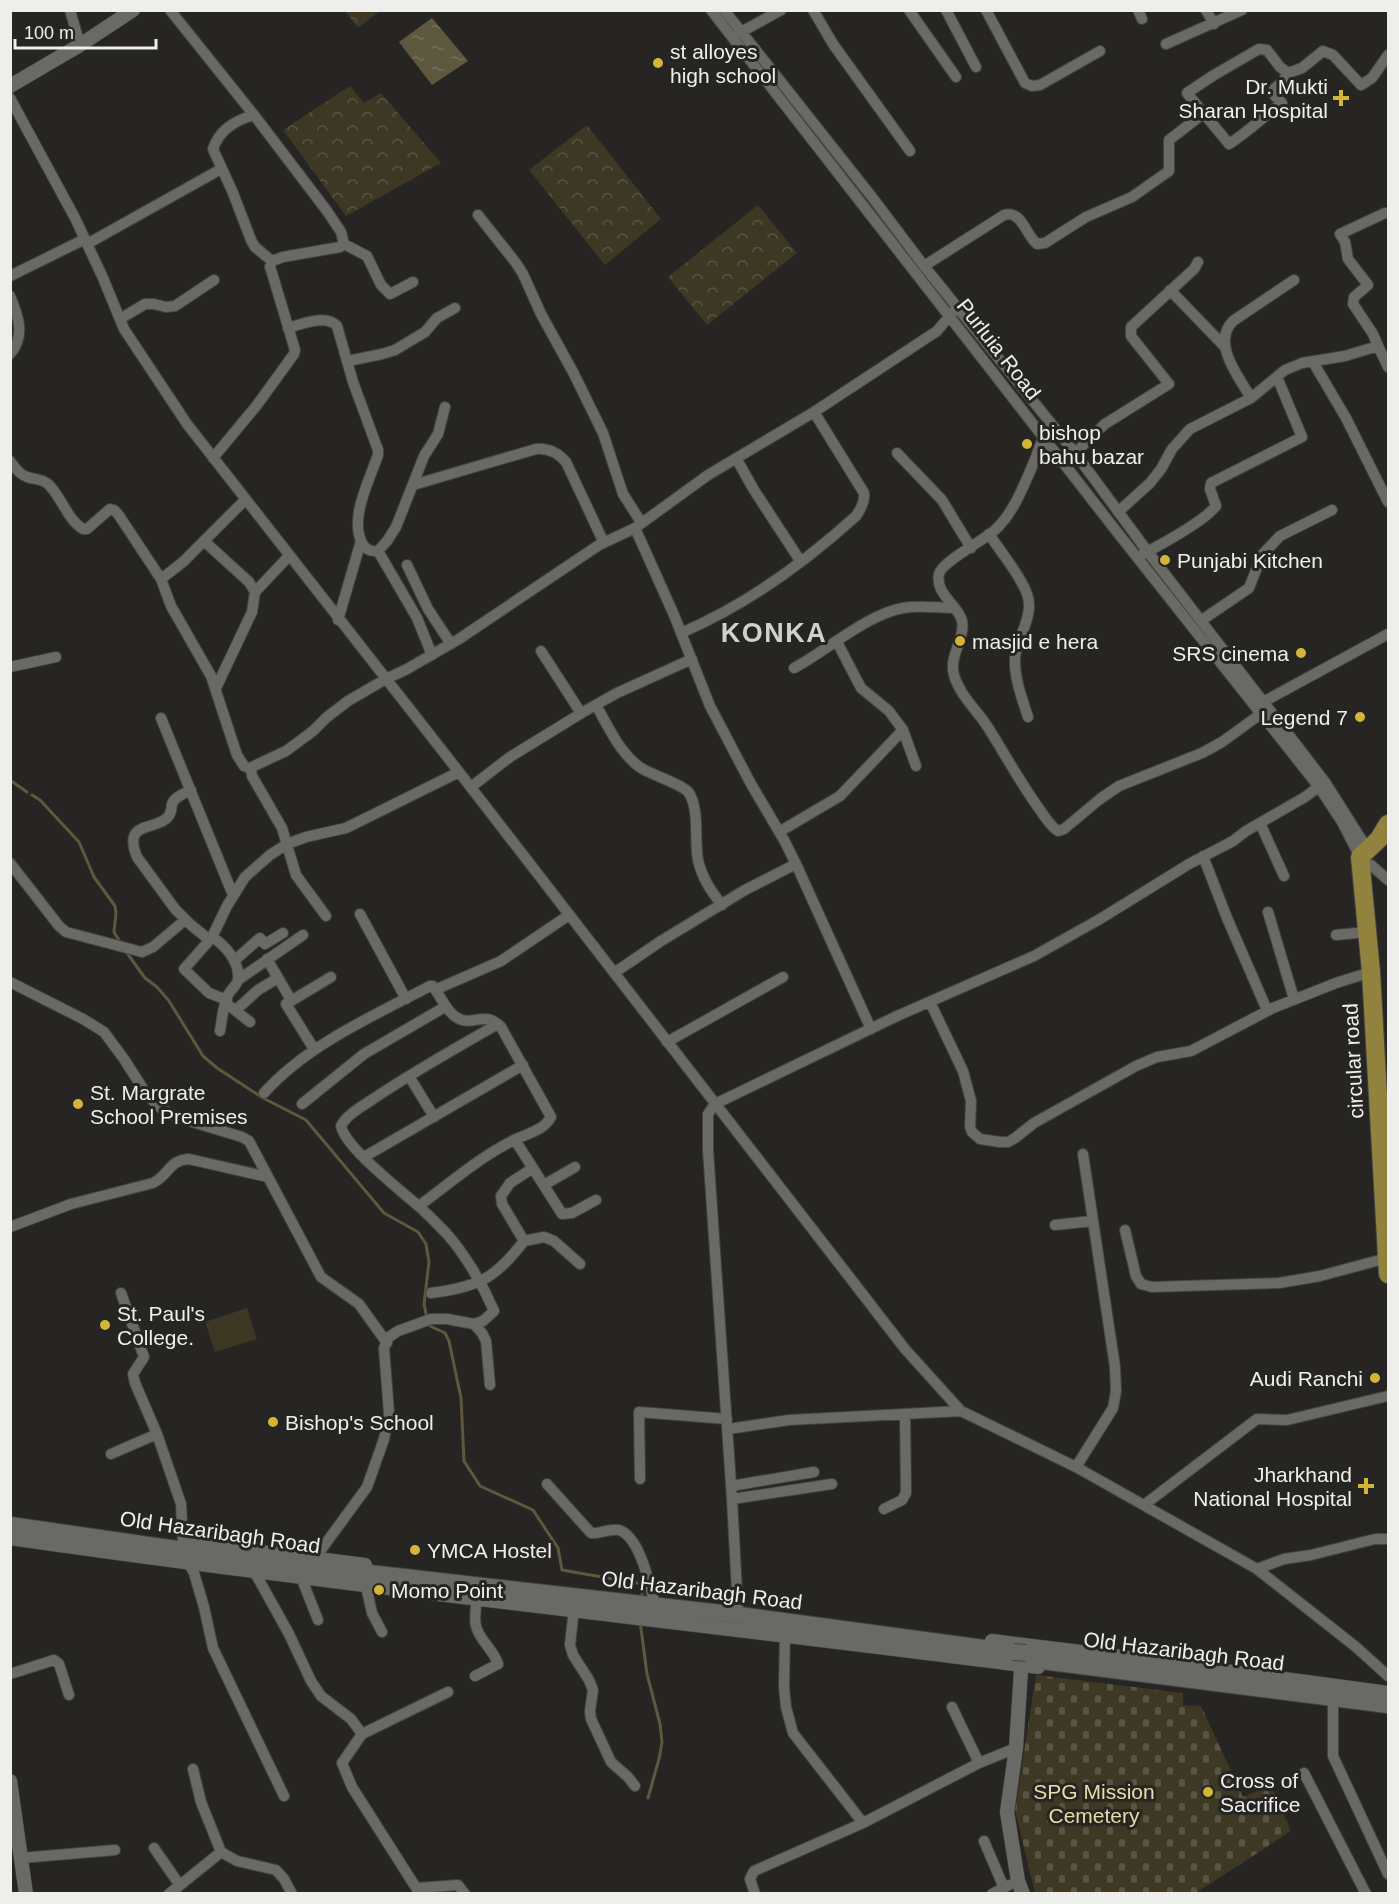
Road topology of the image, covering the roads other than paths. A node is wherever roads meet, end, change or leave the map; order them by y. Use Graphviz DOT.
graph roads {
  1 [pos="70,10"];
  2 [pos="134,10"];
  3 [pos="170,10"];
  4 [pos="711,10"];
  5 [pos="723,10"];
  6 [pos="781,10"];
  7 [pos="813,10"];
  8 [pos="909,10"];
  9 [pos="946,10"];
  10 [pos="986,10"];
  11 [pos="1206,10"];
  12 [pos="1242,10"];
  13 [pos="1214,24"];
  14 [pos="735,34"];
  15 [pos="80,45"];
  16 [pos="1166,45"];
  17 [pos="1100,51"];
  18 [pos="1389,55"];
  19 [pos="976,67"];
  20 [pos="1288,73"];
  21 [pos="956,77"];
  22 [pos="10,86"];
  23 [pos="10,98"];
  24 [pos="1204,112"];
  25 [pos="254,115"];
  26 [pos="910,151"];
  27 [pos="221,169"];
  28 [pos="1387,214"];
  29 [pos="478,215"];
  30 [pos="86,241"];
  31 [pos="344,244"];
  32 [pos="272,261"];
  33 [pos="1198,262"];
  34 [pos="924,266"];
  35 [pos="10,276"];
  36 [pos="214,280"];
  37 [pos="1294,280"];
  38 [pos="412,282"];
  39 [pos="1170,290"];
  40 [pos="10,296"];
  41 [pos="455,308"];
  42 [pos="958,308"];
  43 [pos="949,316"];
  44 [pos="120,319"];
  45 [pos="288,328"];
  46 [pos="1378,346"];
  47 [pos="1225,347"];
  48 [pos="10,354"];
  49 [pos="348,361"];
  50 [pos="1313,362"];
  51 [pos="1389,367"];
  52 [pos="1277,377"];
  53 [pos="1251,398"];
  54 [pos="445,407"];
  55 [pos="814,412"];
  56 [pos="1054,427"];
  57 [pos="1043,437"];
  58 [pos="897,453"];
  59 [pos="1075,453"];
  60 [pos="213,458"];
  61 [pos="736,458"];
  62 [pos="10,461"];
  63 [pos="413,485"];
  64 [pos="245,500"];
  65 [pos="1389,502"];
  66 [pos="1332,510"];
  67 [pos="1118,512"];
  68 [pos="638,525"];
  69 [pos="989,534"];
  70 [pos="204,541"];
  71 [pos="361,541"];
  72 [pos="604,543"];
  73 [pos="971,548"];
  74 [pos="378,551"];
  75 [pos="1142,555"];
  76 [pos="289,556"];
  77 [pos="801,562"];
  78 [pos="407,565"];
  79 [pos="160,579"];
  80 [pos="255,592"];
  81 [pos="954,609"];
  82 [pos="338,620"];
  83 [pos="1202,620"];
  84 [pos="681,633"];
  85 [pos="1389,634"];
  86 [pos="837,642"];
  87 [pos="451,644"];
  88 [pos="541,651"];
  89 [pos="432,655"];
  90 [pos="56,657"];
  91 [pos="692,659"];
  92 [pos="10,667"];
  93 [pos="794,668"];
  94 [pos="385,679"];
  95 [pos="216,688"];
  96 [pos="1263,702"];
  97 [pos="596,705"];
  98 [pos="581,713"];
  99 [pos="1262,713"];
  100 [pos="1028,717"];
  101 [pos="161,718"];
  102 [pos="903,730"];
  103 [pos="916,766"];
  104 [pos="251,769"];
  105 [pos="459,772"];
  106 [pos="1322,784"];
  107 [pos="471,787"];
  108 [pos="191,790"];
  109 [pos="1260,823"];
  110 [pos="1389,824"];
  111 [pos="779,832"];
  112 [pos="287,844"];
  113 [pos="1203,856"];
  114 [pos="1366,857"];
  115 [pos="10,863"];
  116 [pos="796,864"];
  117 [pos="1284,876"];
  118 [pos="1389,880"];
  119 [pos="233,895"];
  120 [pos="722,904"];
  121 [pos="1268,912"];
  122 [pos="360,914"];
  123 [pos="569,915"];
  124 [pos="326,916"];
  125 [pos="185,920"];
  126 [pos="1367,932"];
  127 [pos="283,933"];
  128 [pos="303,935"];
  129 [pos="1336,935"];
  130 [pos="209,938"];
  131 [pos="267,959"];
  132 [pos="234,961"];
  133 [pos="1371,972"];
  134 [pos="614,973"];
  135 [pos="783,976"];
  136 [pos="278,978"];
  137 [pos="331,978"];
  138 [pos="238,980"];
  139 [pos="10,982"];
  140 [pos="436,989"];
  141 [pos="406,999"];
  142 [pos="1293,999"];
  143 [pos="291,1000"];
  144 [pos="226,1002"];
  145 [pos="930,1002"];
  146 [pos="447,1008"];
  147 [pos="236,1010"];
  148 [pos="1267,1010"];
  149 [pos="250,1022"];
  150 [pos="498,1024"];
  151 [pos="871,1029"];
  152 [pos="220,1031"];
  153 [pos="667,1042"];
  154 [pos="314,1049"];
  155 [pos="523,1065"];
  156 [pos="409,1076"];
  157 [pos="1389,1090"];
  158 [pos="264,1093"];
  159 [pos="302,1104"];
  160 [pos="715,1104"];
  161 [pos="434,1117"];
  162 [pos="515,1140"];
  163 [pos="1083,1154"];
  164 [pos="364,1157"];
  165 [pos="575,1167"];
  166 [pos="533,1168"];
  167 [pos="268,1178"];
  168 [pos="544,1185"];
  169 [pos="596,1200"];
  170 [pos="419,1206"];
  171 [pos="1092,1221"];
  172 [pos="1055,1225"];
  173 [pos="10,1227"];
  174 [pos="1125,1230"];
  175 [pos="524,1241"];
  176 [pos="1388,1259"];
  177 [pos="580,1264"];
  178 [pos="479,1282"];
  179 [pos="121,1293"];
  180 [pos="431,1293"];
  181 [pos="474,1324"];
  182 [pos="387,1343"];
  183 [pos="490,1385"];
  184 [pos="1389,1396"];
  185 [pos="961,1411"];
  186 [pos="905,1414"];
  187 [pos="727,1424"];
  188 [pos="157,1434"];
  189 [pos="111,1454"];
  190 [pos="1076,1467"];
  191 [pos="814,1472"];
  192 [pos="640,1479"];
  193 [pos="547,1484"];
  194 [pos="832,1484"];
  195 [pos="731,1486"];
  196 [pos="732,1498"];
  197 [pos="1144,1505"];
  198 [pos="884,1509"];
  199 [pos="10,1519"];
  200 [pos="10,1525"];
  201 [pos="10,1533"];
  202 [pos="10,1538"];
  203 [pos="1389,1539"];
  204 [pos="183,1542"];
  205 [pos="315,1558"];
  206 [pos="188,1562"];
  207 [pos="1257,1569"];
  208 [pos="254,1571"];
  209 [pos="301,1577"];
  210 [pos="366,1586"];
  211 [pos="477,1598"];
  212 [pos="643,1607"];
  213 [pos="574,1609"];
  214 [pos="738,1610"];
  215 [pos="318,1620"];
  216 [pos="382,1632"];
  217 [pos="785,1634"];
  218 [pos="1020,1655"];
  219 [pos="10,1674"];
  220 [pos="475,1676"];
  221 [pos="1389,1676"];
  222 [pos="448,1692"];
  223 [pos="1389,1693"];
  224 [pos="69,1695"];
  225 [pos="1389,1700"];
  226 [pos="1333,1705"];
  227 [pos="1389,1705"];
  228 [pos="952,1707"];
  229 [pos="1389,1711"];
  230 [pos="362,1734"];
  231 [pos="1016,1748"];
  232 [pos="979,1763"];
  233 [pos="193,1768"];
  234 [pos="1304,1773"];
  235 [pos="10,1781"];
  236 [pos="11,1786"];
  237 [pos="635,1786"];
  238 [pos="284,1796"];
  239 [pos="863,1823"];
  240 [pos="984,1841"];
  241 [pos="154,1848"];
  242 [pos="115,1850"];
  243 [pos="221,1852"];
  244 [pos="21,1858"];
  245 [pos="1389,1874"];
  246 [pos="179,1884"];
  247 [pos="1020,1887"];
  248 [pos="1004,1888"];
  249 [pos="419,1891"];
  250 [pos="27,1893"];
  251 [pos="169,1893"];
  252 [pos="292,1893"];
  253 [pos="465,1893"];
  254 [pos="754,1893"];
  255 [pos="992,1893"];
  256 [pos="1366,1893"];
  1 -- 15 [label="street"];
  2 -- 15 [label="street"];
  3 -- 25 [label="street"];
  4 -- 14 [label="street, Purluia Road"];
  5 -- 14 [label="street, Purluia Road"];
  6 -- 14 [label="street"];
  7 -- 26 [label="street"];
  8 -- 21 [label="street"];
  9 -- 19 [label="street"];
  10 -- 17 [label="street"];
  11 -- 13 [label="street"];
  12 -- 13 [label="street"];
  13 -- 16 [label="street"];
  14 -- 34 [label="street, Purluia Road"];
  14 -- 43 [label="street, Purluia Road"];
  15 -- 22 [label="street"];
  18 -- 20 [label="street"];
  20 -- 24 [label="street"];
  20 -- 24 [label="street"];
  23 -- 30 [label="street"];
  24 -- 34 [label="street"];
  25 -- 27 [label="street"];
  25 -- 31 [label="street"];
  27 -- 30 [label="street"];
  27 -- 32 [label="street"];
  28 -- 46 [label="street"];
  29 -- 68 [label="street"];
  30 -- 35 [label="street"];
  30 -- 44 [label="street"];
  31 -- 32 [label="street"];
  31 -- 38 [label="street"];
  32 -- 45 [label="street"];
  33 -- 39 [label="street"];
  34 -- 42 [label="street, Purluia Road"];
  36 -- 44 [label="street"];
  37 -- 47 [label="street"];
  39 -- 47 [label="street"];
  39 -- 59 [label="street"];
  40 -- 48 [label="street"];
  41 -- 49 [label="street"];
  42 -- 43 [label="street"];
  42 -- 56 [label="street, Purluia Road"];
  43 -- 55 [label="street"];
  43 -- 57 [label="street, Purluia Road"];
  44 -- 60 [label="street"];
  45 -- 49 [label="street"];
  45 -- 60 [label="street"];
  46 -- 50 [label="street"];
  46 -- 51 [label="street"];
  47 -- 53 [label="street"];
  49 -- 71 [label="street"];
  50 -- 52 [label="street"];
  50 -- 65 [label="street"];
  52 -- 53 [label="street"];
  52 -- 75 [label="street"];
  53 -- 67 [label="street"];
  54 -- 63 [label="street"];
  55 -- 61 [label="street"];
  55 -- 77 [label="street"];
  56 -- 57 [label="street"];
  56 -- 59 [label="street, Purluia Road"];
  57 -- 69 [label="street"];
  57 -- 75 [label="street, Purluia Road"];
  58 -- 73 [label="street"];
  59 -- 67 [label="street, Purluia Road"];
  60 -- 64 [label="street"];
  61 -- 68 [label="street"];
  61 -- 77 [label="street"];
  62 -- 79 [label="street"];
  63 -- 72 [label="street"];
  63 -- 74 [label="street"];
  64 -- 70 [label="street"];
  64 -- 76 [label="street"];
  66 -- 83 [label="street"];
  67 -- 75 [label="street, Purluia Road"];
  68 -- 72 [label="street"];
  68 -- 84 [label="street"];
  69 -- 73 [label="street"];
  69 -- 100 [label="street"];
  70 -- 79 [label="street"];
  70 -- 80 [label="street"];
  71 -- 74 [label="street"];
  71 -- 82 [label="street"];
  72 -- 87 [label="street"];
  73 -- 81 [label="street"];
  74 -- 89 [label="street"];
  75 -- 83 [label="street, Purluia Road"];
  75 -- 99 [label="street, Purluia Road"];
  76 -- 80 [label="street"];
  76 -- 82 [label="street"];
  77 -- 84 [label="street"];
  78 -- 87 [label="street"];
  79 -- 95 [label="street"];
  80 -- 95 [label="street"];
  81 -- 86 [label="street"];
  81 -- 99 [label="street"];
  82 -- 94 [label="street"];
  83 -- 96 [label="street, Purluia Road"];
  84 -- 91 [label="street"];
  85 -- 96 [label="street"];
  86 -- 93 [label="street"];
  86 -- 102 [label="street"];
  87 -- 89 [label="street"];
  88 -- 98 [label="street"];
  89 -- 94 [label="street"];
  90 -- 92 [label="street"];
  91 -- 97 [label="street"];
  91 -- 111 [label="street"];
  94 -- 104 [label="street"];
  94 -- 105 [label="street"];
  95 -- 104 [label="street"];
  96 -- 106 [label="street, Purluia Road"];
  97 -- 98 [label="street"];
  97 -- 120 [label="street"];
  98 -- 107 [label="street"];
  99 -- 106 [label="street, Purluia Road"];
  101 -- 108 [label="street"];
  102 -- 103 [label="street"];
  102 -- 111 [label="street"];
  104 -- 112 [label="street"];
  105 -- 107 [label="street"];
  105 -- 112 [label="street"];
  106 -- 109 [label="street"];
  106 -- 114 [label="street, Purluia Road"];
  107 -- 123 [label="street"];
  108 -- 119 [label="street"];
  108 -- 125 [label="street"];
  109 -- 113 [label="street"];
  109 -- 117 [label="street"];
  110 -- 114 [label="main road"];
  111 -- 116 [label="street"];
  112 -- 119 [label="street"];
  112 -- 124 [label="street"];
  113 -- 145 [label="street"];
  113 -- 148 [label="street"];
  114 -- 118 [label="street, Purluia Road"];
  114 -- 126 [label="main road, circular road"];
  114 -- 157 [label="main road, circular road"];
  115 -- 125 [label="street"];
  116 -- 120 [label="street"];
  116 -- 151 [label="street"];
  119 -- 130 [label="street"];
  120 -- 134 [label="street"];
  121 -- 142 [label="street"];
  122 -- 141 [label="street"];
  123 -- 134 [label="street"];
  123 -- 140 [label="street"];
  125 -- 130 [label="street"];
  126 -- 129 [label="street"];
  126 -- 133 [label="main road, circular road"];
  127 -- 132 [label="street"];
  128 -- 131 [label="street"];
  130 -- 132 [label="street"];
  130 -- 144 [label="street"];
  131 -- 136 [label="street"];
  131 -- 138 [label="street"];
  132 -- 138 [label="street"];
  133 -- 142 [label="street"];
  133 -- 176 [label="main road, circular road"];
  134 -- 153 [label="street"];
  135 -- 153 [label="street"];
  136 -- 143 [label="street"];
  136 -- 147 [label="street"];
  137 -- 143 [label="street"];
  138 -- 144 [label="street"];
  139 -- 167 [label="street"];
  140 -- 141 [label="street"];
  140 -- 146 [label="street"];
  141 -- 154 [label="street"];
  142 -- 148 [label="street"];
  143 -- 154 [label="street"];
  144 -- 147 [label="street"];
  144 -- 152 [label="street"];
  145 -- 148 [label="street"];
  145 -- 151 [label="street"];
  146 -- 150 [label="street"];
  146 -- 159 [label="street"];
  147 -- 149 [label="street"];
  150 -- 155 [label="street"];
  150 -- 156 [label="street"];
  151 -- 160 [label="street"];
  153 -- 160 [label="street"];
  154 -- 158 [label="street"];
  155 -- 161 [label="street"];
  155 -- 162 [label="street"];
  156 -- 161 [label="street"];
  156 -- 164 [label="street"];
  160 -- 185 [label="street"];
  160 -- 187 [label="street"];
  161 -- 164 [label="street"];
  162 -- 166 [label="street"];
  162 -- 170 [label="street"];
  163 -- 171 [label="street"];
  164 -- 170 [label="street"];
  165 -- 168 [label="street"];
  166 -- 168 [label="street"];
  166 -- 175 [label="street"];
  167 -- 173 [label="street"];
  167 -- 182 [label="street"];
  168 -- 169 [label="street"];
  170 -- 178 [label="street"];
  171 -- 172 [label="street"];
  171 -- 190 [label="street"];
  174 -- 176 [label="street"];
  175 -- 177 [label="street"];
  175 -- 178 [label="street"];
  178 -- 180 [label="street"];
  178 -- 181 [label="street"];
  179 -- 188 [label="street"];
  181 -- 182 [label="street"];
  181 -- 183 [label="street"];
  182 -- 205 [label="street"];
  184 -- 197 [label="street"];
  185 -- 186 [label="street"];
  185 -- 190 [label="street"];
  186 -- 187 [label="street"];
  186 -- 198 [label="street"];
  187 -- 192 [label="street"];
  187 -- 195 [label="street"];
  188 -- 189 [label="street"];
  188 -- 204 [label="street"];
  190 -- 197 [label="street"];
  191 -- 195 [label="street"];
  193 -- 212 [label="street"];
  194 -- 196 [label="street"];
  195 -- 196 [label="street"];
  196 -- 214 [label="street"];
  197 -- 207 [label="street"];
  199 -- 204 [label="street"];
  200 -- 212 [label="main road, Old Hazaribagh Road"];
  201 -- 212 [label="main road, Old Hazaribagh Road"];
  202 -- 206 [label="street"];
  203 -- 207 [label="street"];
  204 -- 205 [label="street"];
  205 -- 212 [label="street"];
  206 -- 208 [label="street"];
  206 -- 238 [label="street"];
  207 -- 221 [label="street"];
  208 -- 209 [label="street"];
  208 -- 230 [label="street"];
  209 -- 210 [label="street"];
  209 -- 215 [label="street"];
  210 -- 211 [label="street"];
  210 -- 216 [label="street"];
  211 -- 213 [label="street"];
  211 -- 220 [label="street"];
  212 -- 213 [label="street"];
  212 -- 214 [label="street"];
  212 -- 217 [label="street"];
  212 -- 218 [label="main road, Old Hazaribagh Road"];
  213 -- 237 [label="street"];
  214 -- 218 [label="street"];
  217 -- 218 [label="street"];
  217 -- 239 [label="street"];
  218 -- 223 [label="street"];
  218 -- 225 [label="main road, Old Hazaribagh Road"];
  218 -- 226 [label="street"];
  218 -- 227 [label="main road, Old Hazaribagh Road"];
  218 -- 231 [label="street"];
  219 -- 224 [label="street"];
  222 -- 230 [label="street"];
  226 -- 229 [label="street"];
  226 -- 245 [label="street"];
  228 -- 232 [label="street"];
  230 -- 249 [label="street"];
  231 -- 232 [label="street"];
  231 -- 247 [label="street"];
  232 -- 239 [label="street"];
  233 -- 243 [label="street"];
  234 -- 256 [label="street"];
  235 -- 236 [label="street"];
  236 -- 244 [label="street"];
  239 -- 254 [label="street"];
  240 -- 248 [label="street"];
  241 -- 246 [label="street"];
  242 -- 244 [label="street"];
  243 -- 246 [label="street"];
  243 -- 252 [label="street"];
  244 -- 250 [label="street"];
  246 -- 251 [label="street"];
  247 -- 248 [label="street"];
  248 -- 255 [label="street"];
  249 -- 253 [label="street"];
}
